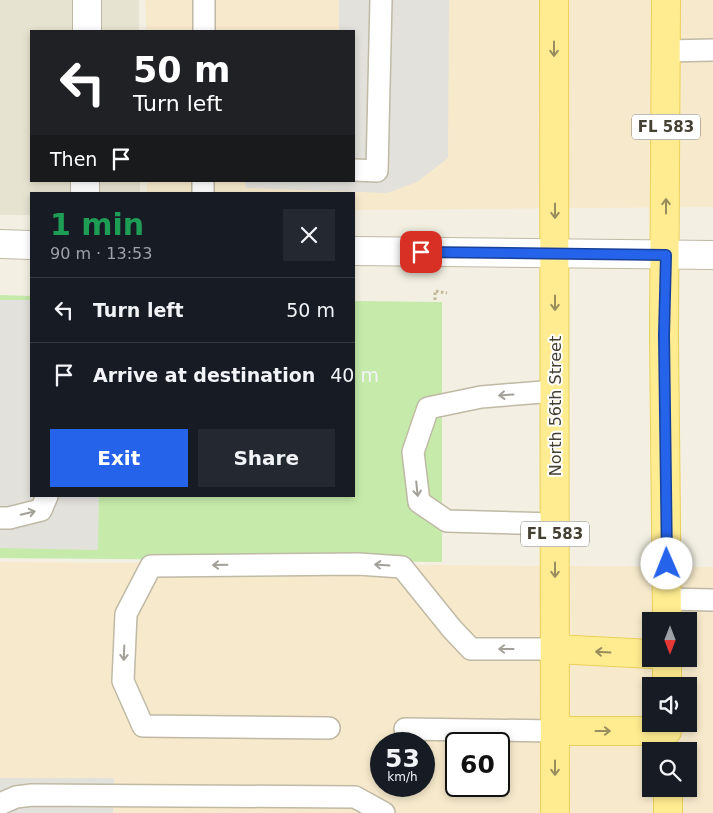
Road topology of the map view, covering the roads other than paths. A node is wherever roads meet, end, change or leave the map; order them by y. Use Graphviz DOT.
graph roads {
  1 [pos="87,0"];
  2 [pos="204,0"];
  3 [pos="381,0"];
  4 [pos="554,0"];
  5 [pos="666,0"];
  6 [pos="86,30"];
  7 [pos="204,30"];
  8 [pos="713,50"];
  9 [pos="666,51"];
  10 [pos="355,170"];
  11 [pos="0,244"];
  12 [pos="30,245"];
  13 [pos="355,251"];
  14 [pos="555,254"];
  15 [pos="666,255"];
  16 [pos="713,255"];
  17 [pos="555,392"];
  18 [pos="47,497"];
  19 [pos="0,518"];
  20 [pos="555,524"];
  21 [pos="713,600"];
  22 [pos="667,610"];
  23 [pos="555,650"];
  24 [pos="642,654"];
  25 [pos="329,728"];
  26 [pos="405,729"];
  27 [pos="555,731"];
  28 [pos="667,735"];
  29 [pos="668,797"];
  30 [pos="0,804"];
  31 [pos="384,813"];
  32 [pos="555,813"];
  33 [pos="668,813"];
  1 -- 6 [label="street"];
  2 -- 7 [label="lane"];
  3 -- 10 [label="lane"];
  4 -- 14 [label="main road, North 56th Street / FL 583, one-way"];
  5 -- 9 [label="main road, FL 583"];
  8 -- 9 [label="lane"];
  15 -- 9 [label="main road, FL 583, one-way"];
  11 -- 12 [label="street"];
  13 -- 14 [label="street"];
  14 -- 15 [label="street"];
  14 -- 17 [label="main road, North 56th Street / FL 583, one-way"];
  15 -- 16 [label="street"];
  15 -- 22 [label="main road, FL 583"];
  17 -- 20 [label="main road, North 56th Street / FL 583"];
  17 -- 20 [label="lane, one-way"];
  19 -- 18 [label="lane, one-way"];
  20 -- 23 [label="main road, North 56th Street / FL 583, one-way"];
  21 -- 22 [label="lane"];
  24 -- 23 [label="main road, one-way"];
  23 -- 25 [label="lane, one-way"];
  23 -- 27 [label="main road, North 56th Street / FL 583"];
  26 -- 27 [label="lane"];
  27 -- 28 [label="main road, one-way"];
  27 -- 32 [label="main road, North 56th Street / FL 583, one-way"];
  29 -- 33 [label="main road"];
  30 -- 31 [label="lane"];
}
